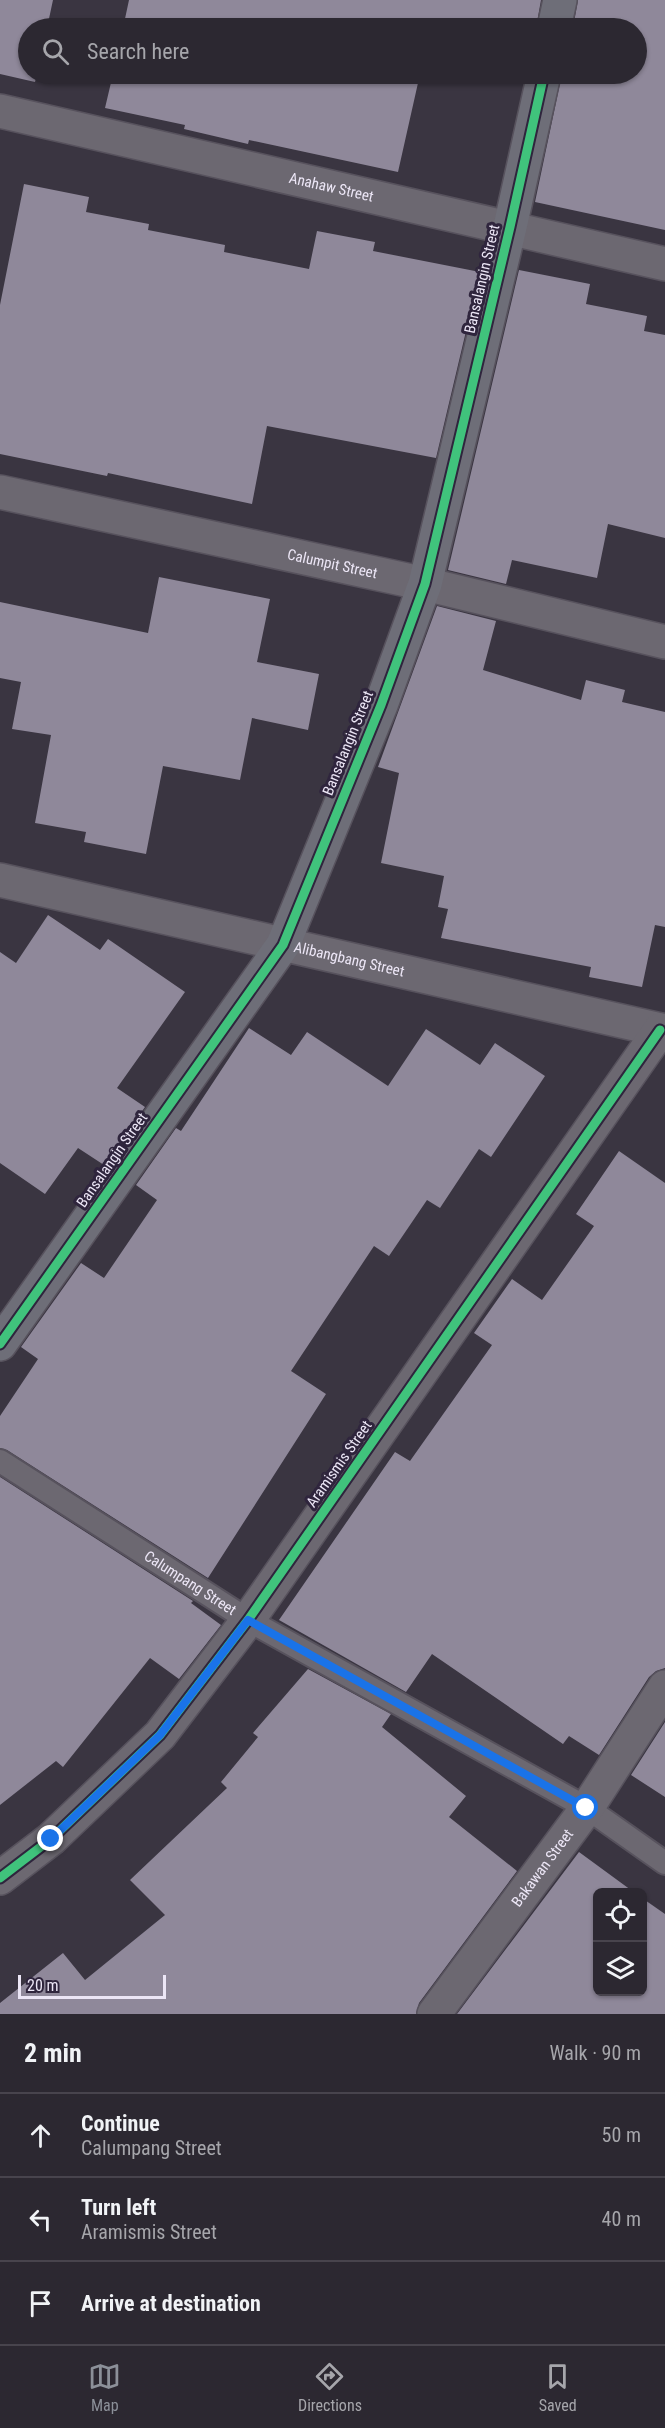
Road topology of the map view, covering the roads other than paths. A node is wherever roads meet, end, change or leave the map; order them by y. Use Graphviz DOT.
graph roads {
  1 [pos="560,0"];
  2 [pos="556,18"];
  3 [pos="542,84"];
  4 [pos="0,111"];
  5 [pos="510,226"];
  6 [pos="665,264"];
  7 [pos="0,492"];
  8 [pos="425,584"];
  9 [pos="665,642"];
  10 [pos="0,880"];
  11 [pos="283,945"];
  12 [pos="662,1030"];
  13 [pos="0,1344"];
  14 [pos="0,1461"];
  15 [pos="248,1620"];
  16 [pos="665,1687"];
  17 [pos="586,1808"];
  18 [pos="665,1863"];
  19 [pos="0,1878"];
  20 [pos="434,2014"];
  1 -- 2 [label="street"];
  3 -- 5 [label="street, Bansalangin Street"];
  4 -- 5 [label="street, Anahaw Street"];
  5 -- 6 [label="street, Anahaw Street"];
  5 -- 8 [label="street, Bansalangin Street"];
  7 -- 8 [label="street, Calumpit Street"];
  8 -- 9 [label="street, Calumpit Street"];
  8 -- 11 [label="street, Bansalangin Street"];
  10 -- 11 [label="street, Alibangbang Street"];
  11 -- 12 [label="street, Alibangbang Street"];
  11 -- 13 [label="street, Bansalangin Street"];
  12 -- 15 [label="street, Aramismis Street"];
  14 -- 15 [label="lane, Calumpang Street"];
  15 -- 17 [label="lane, Calumpang Street"];
  15 -- 19 [label="street, Aramismis Street"];
  16 -- 17 [label="street, Bakawan Street"];
  17 -- 18 [label="lane, Calumpang Street"];
  17 -- 20 [label="street, Bakawan Street"];
}
